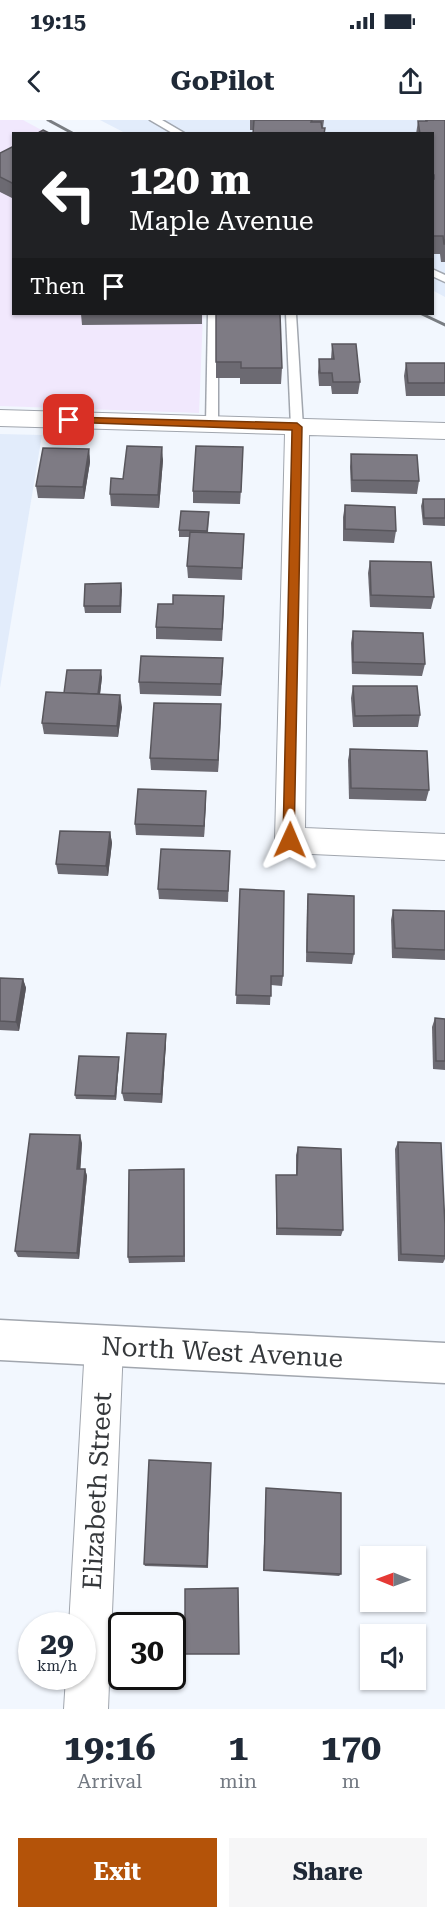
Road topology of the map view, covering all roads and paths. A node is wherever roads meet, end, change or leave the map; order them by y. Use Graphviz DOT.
graph roads {
  1 [pos="155,120"];
  2 [pos="178,132"];
  3 [pos="213,315"];
  4 [pos="291,315"];
  5 [pos="0,418"];
  6 [pos="212,424"];
  7 [pos="297,427"];
  8 [pos="445,431"];
  9 [pos="445,847"];
  10 [pos="0,1340"];
  11 [pos="104,1346"];
  12 [pos="445,1363"];
  13 [pos="86,1709"];
  1 -- 2 [label="lane"];
  3 -- 6 [label="lane"];
  4 -- 7 [label="lane"];
  5 -- 6 [label="street"];
  6 -- 7 [label="street"];
  7 -- 8 [label="street"];
  7 -- 9 [label="street"];
  10 -- 11 [label="street, North West Avenue"];
  11 -- 12 [label="street, North West Avenue"];
  11 -- 13 [label="street, Elizabeth Street"];
}
